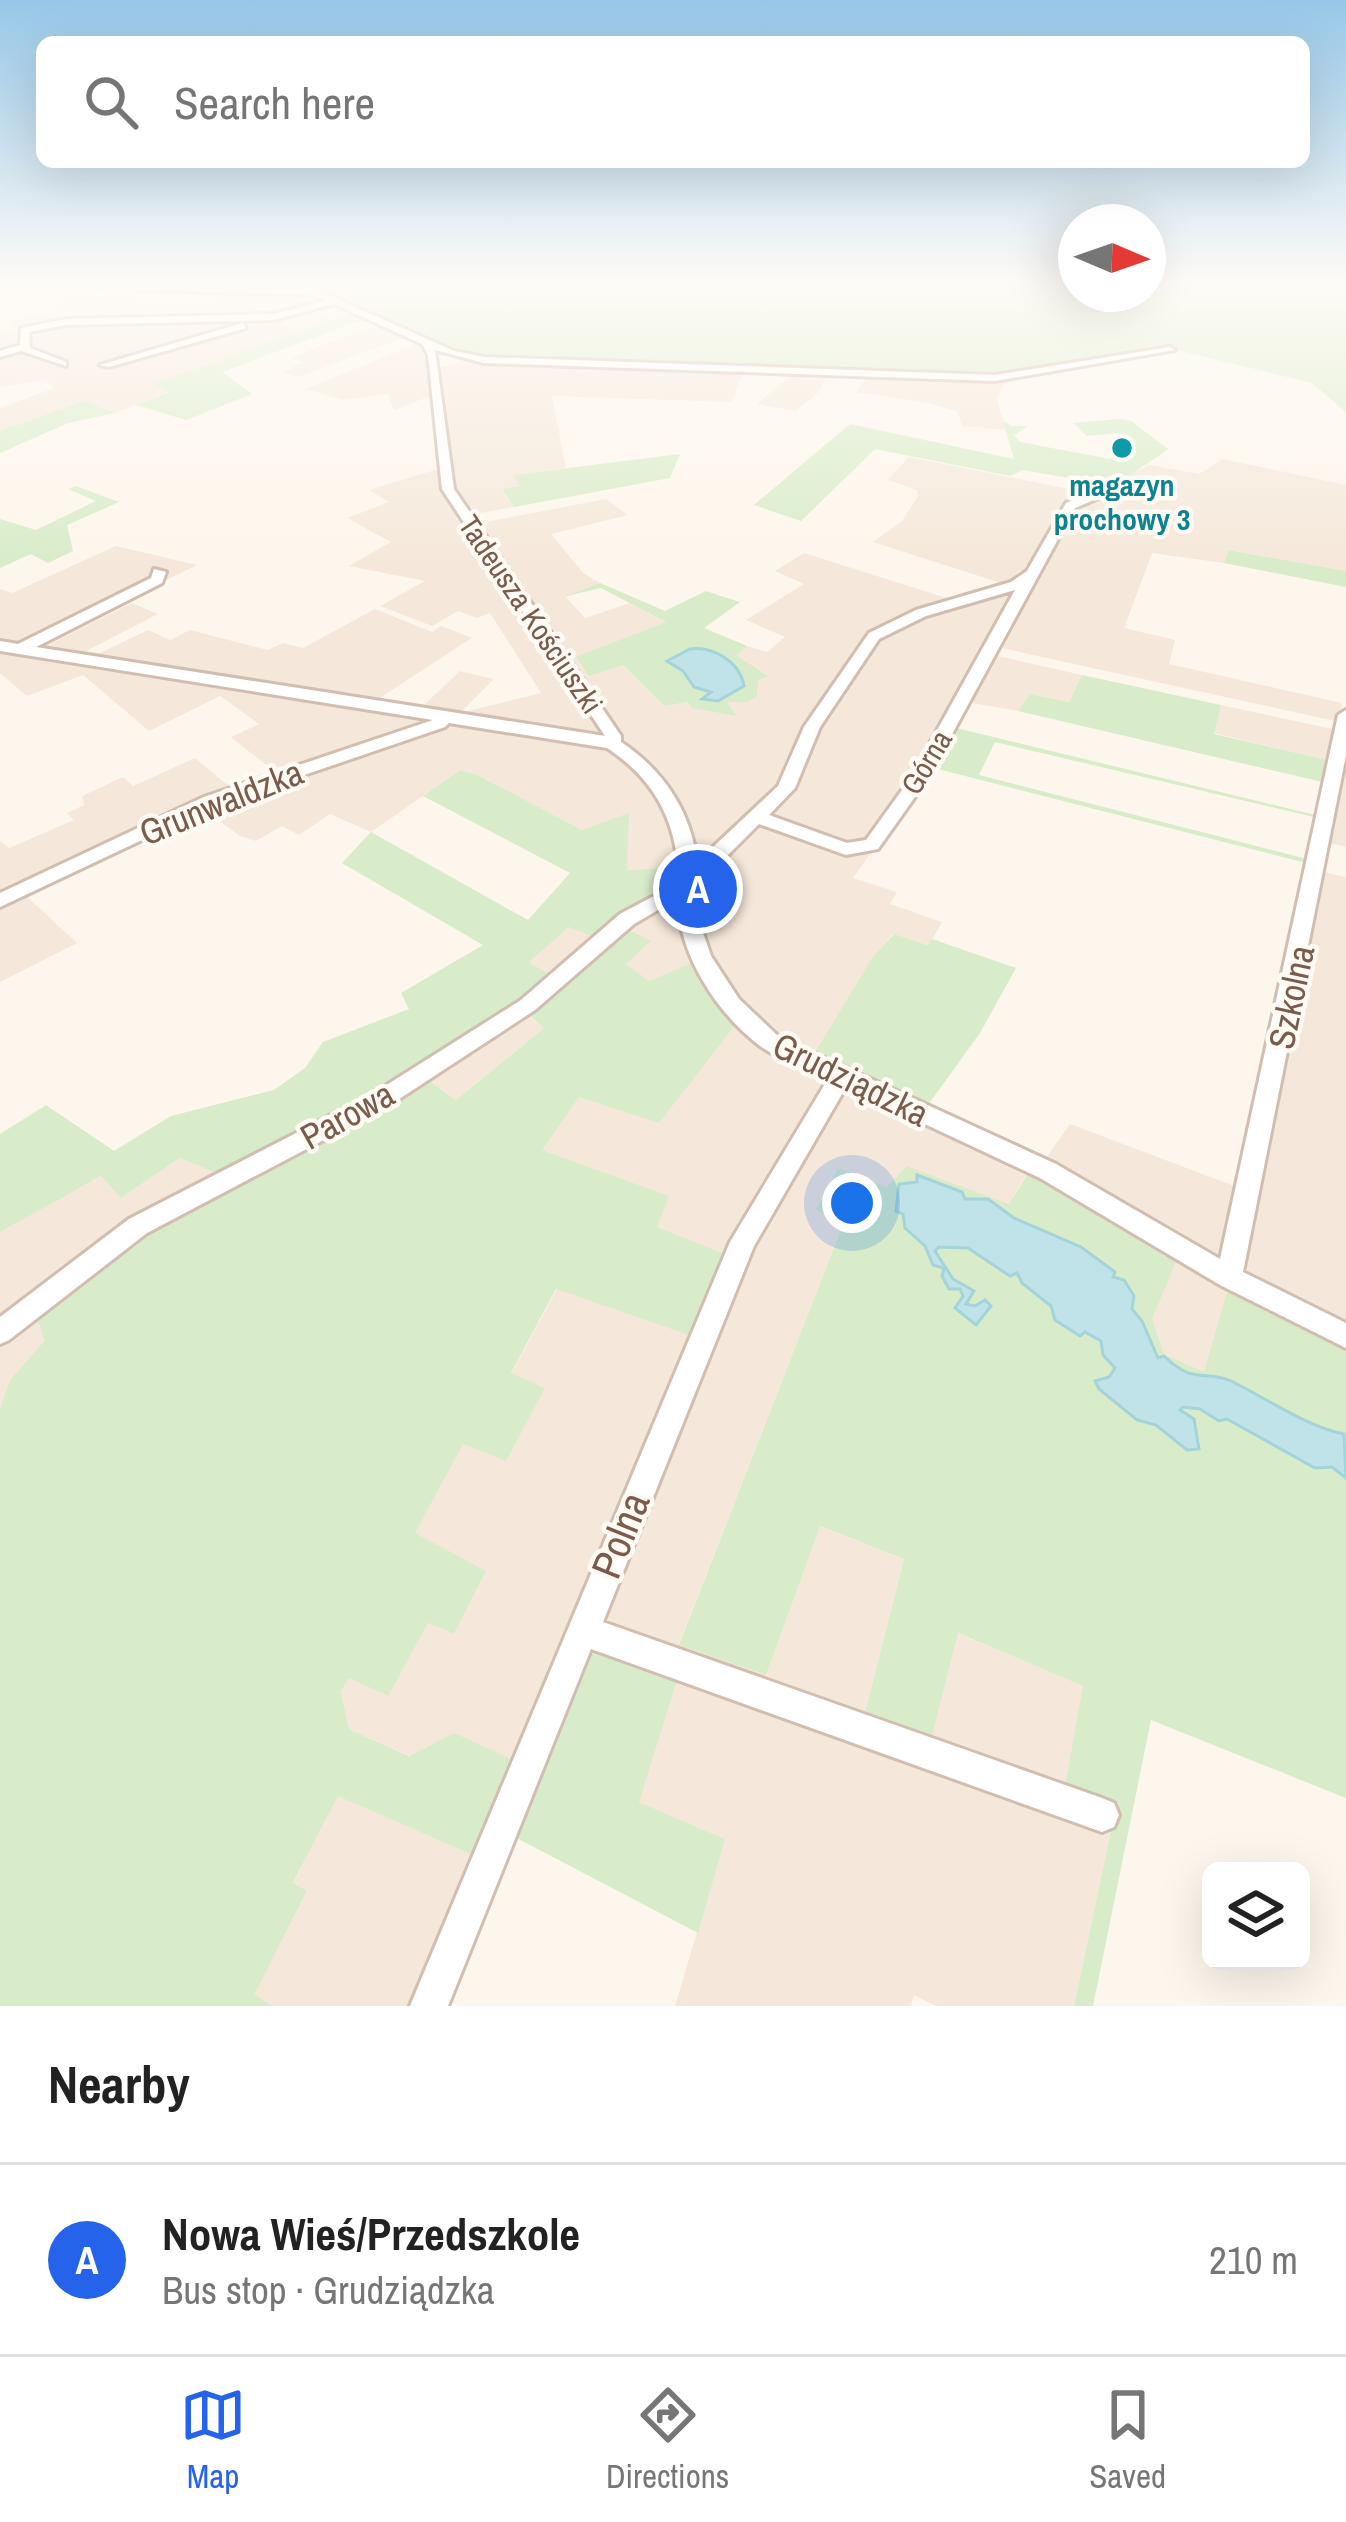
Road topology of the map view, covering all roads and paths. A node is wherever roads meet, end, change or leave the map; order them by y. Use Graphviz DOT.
graph roads {
  1 [pos="436,379"];
  2 [pos="1106,490"];
  3 [pos="159,572"];
  4 [pos="1030,575"];
  5 [pos="0,646"];
  6 [pos="20,649"];
  7 [pos="447,716"];
  8 [pos="1346,716"];
  9 [pos="612,744"];
  10 [pos="760,818"];
  11 [pos="688,882"];
  12 [pos="0,901"];
  13 [pos="840,1078"];
  14 [pos="1229,1277"];
  15 [pos="0,1332"];
  16 [pos="1346,1336"];
  17 [pos="581,1630"];
  18 [pos="1102,1815"];
  19 [pos="429,2006"];
  1 -- 9 [label="street, Tadeusza Kościuszki"];
  2 -- 4 [label="street"];
  3 -- 6 [label="street"];
  4 -- 10 [label="street, Parowa"];
  4 -- 10 [label="street, Górna"];
  5 -- 6 [label="street"];
  6 -- 7 [label="street"];
  7 -- 9 [label="street"];
  7 -- 12 [label="street, Grunwaldzka"];
  8 -- 14 [label="street, Szkolna"];
  9 -- 11 [label="street, Grudziądzka"];
  10 -- 11 [label="street, Parowa"];
  11 -- 13 [label="street, Grudziądzka"];
  11 -- 15 [label="street, Parowa"];
  13 -- 14 [label="street, Grudziądzka"];
  13 -- 17 [label="street, Polna"];
  14 -- 16 [label="street, Grudziądzka"];
  17 -- 18 [label="street"];
  17 -- 19 [label="street, Polna"];
}
